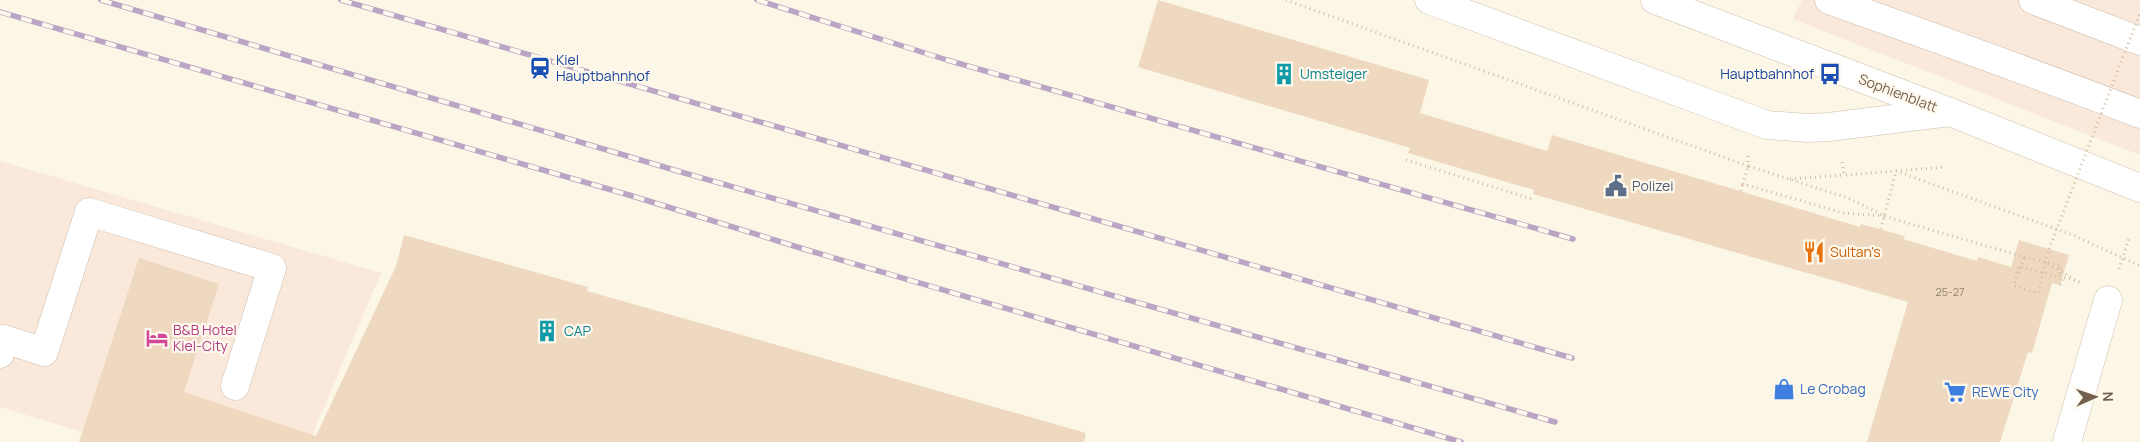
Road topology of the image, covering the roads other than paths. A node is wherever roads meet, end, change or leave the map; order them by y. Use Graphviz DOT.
graph roads {
  1 [pos="1429,0"];
  2 [pos="1655,0"];
  3 [pos="1829,0"];
  4 [pos="2038,2"];
  5 [pos="2140,40"];
  6 [pos="1950,112"];
  7 [pos="2140,114"];
  8 [pos="2140,188"];
  9 [pos="2108,300"];
  10 [pos="0,354"];
  11 [pos="235,386"];
  12 [pos="2067,442"];
  1 -- 6 [label="street"];
  2 -- 6 [label="street, Sophienblatt"];
  3 -- 7 [label="street"];
  4 -- 5 [label="street"];
  6 -- 8 [label="street, Sophienblatt"];
  9 -- 12 [label="street"];
  10 -- 11 [label="street"];
}
